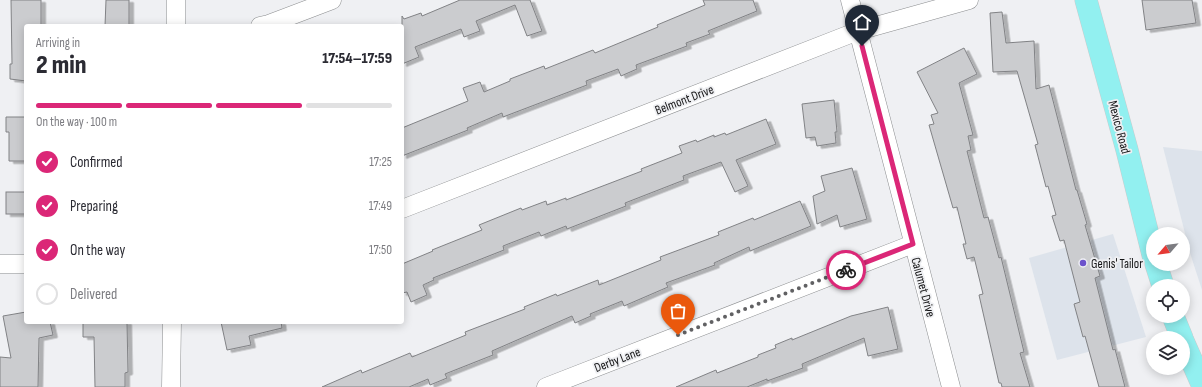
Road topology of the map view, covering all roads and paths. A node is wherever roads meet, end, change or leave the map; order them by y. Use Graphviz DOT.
graph roads {
  1 [pos="176,0"];
  2 [pos="332,0"];
  3 [pos="850,0"];
  4 [pos="969,0"];
  5 [pos="1086,0"];
  6 [pos="176,24"];
  7 [pos="269,24"];
  8 [pos="858,31"];
  9 [pos="404,208"];
  10 [pos="1146,227"];
  11 [pos="913,244"];
  12 [pos="0,264"];
  13 [pos="24,264"];
  14 [pos="172,324"];
  15 [pos="1190,357"];
  16 [pos="1202,384"];
  17 [pos="171,387"];
  18 [pos="546,387"];
  19 [pos="951,387"];
  1 -- 6 [label="street"];
  2 -- 7 [label="street"];
  3 -- 8 [label="street, Calumet Drive"];
  4 -- 8 [label="street, Belmont Drive"];
  5 -- 10 [label="main road, Mexico Road"];
  8 -- 9 [label="street, Belmont Drive"];
  8 -- 11 [label="street, Calumet Drive"];
  11 -- 18 [label="street, Derby Lane"];
  11 -- 19 [label="street, Calumet Drive"];
  12 -- 13 [label="street"];
  14 -- 17 [label="street"];
  15 -- 16 [label="main road"];
}
